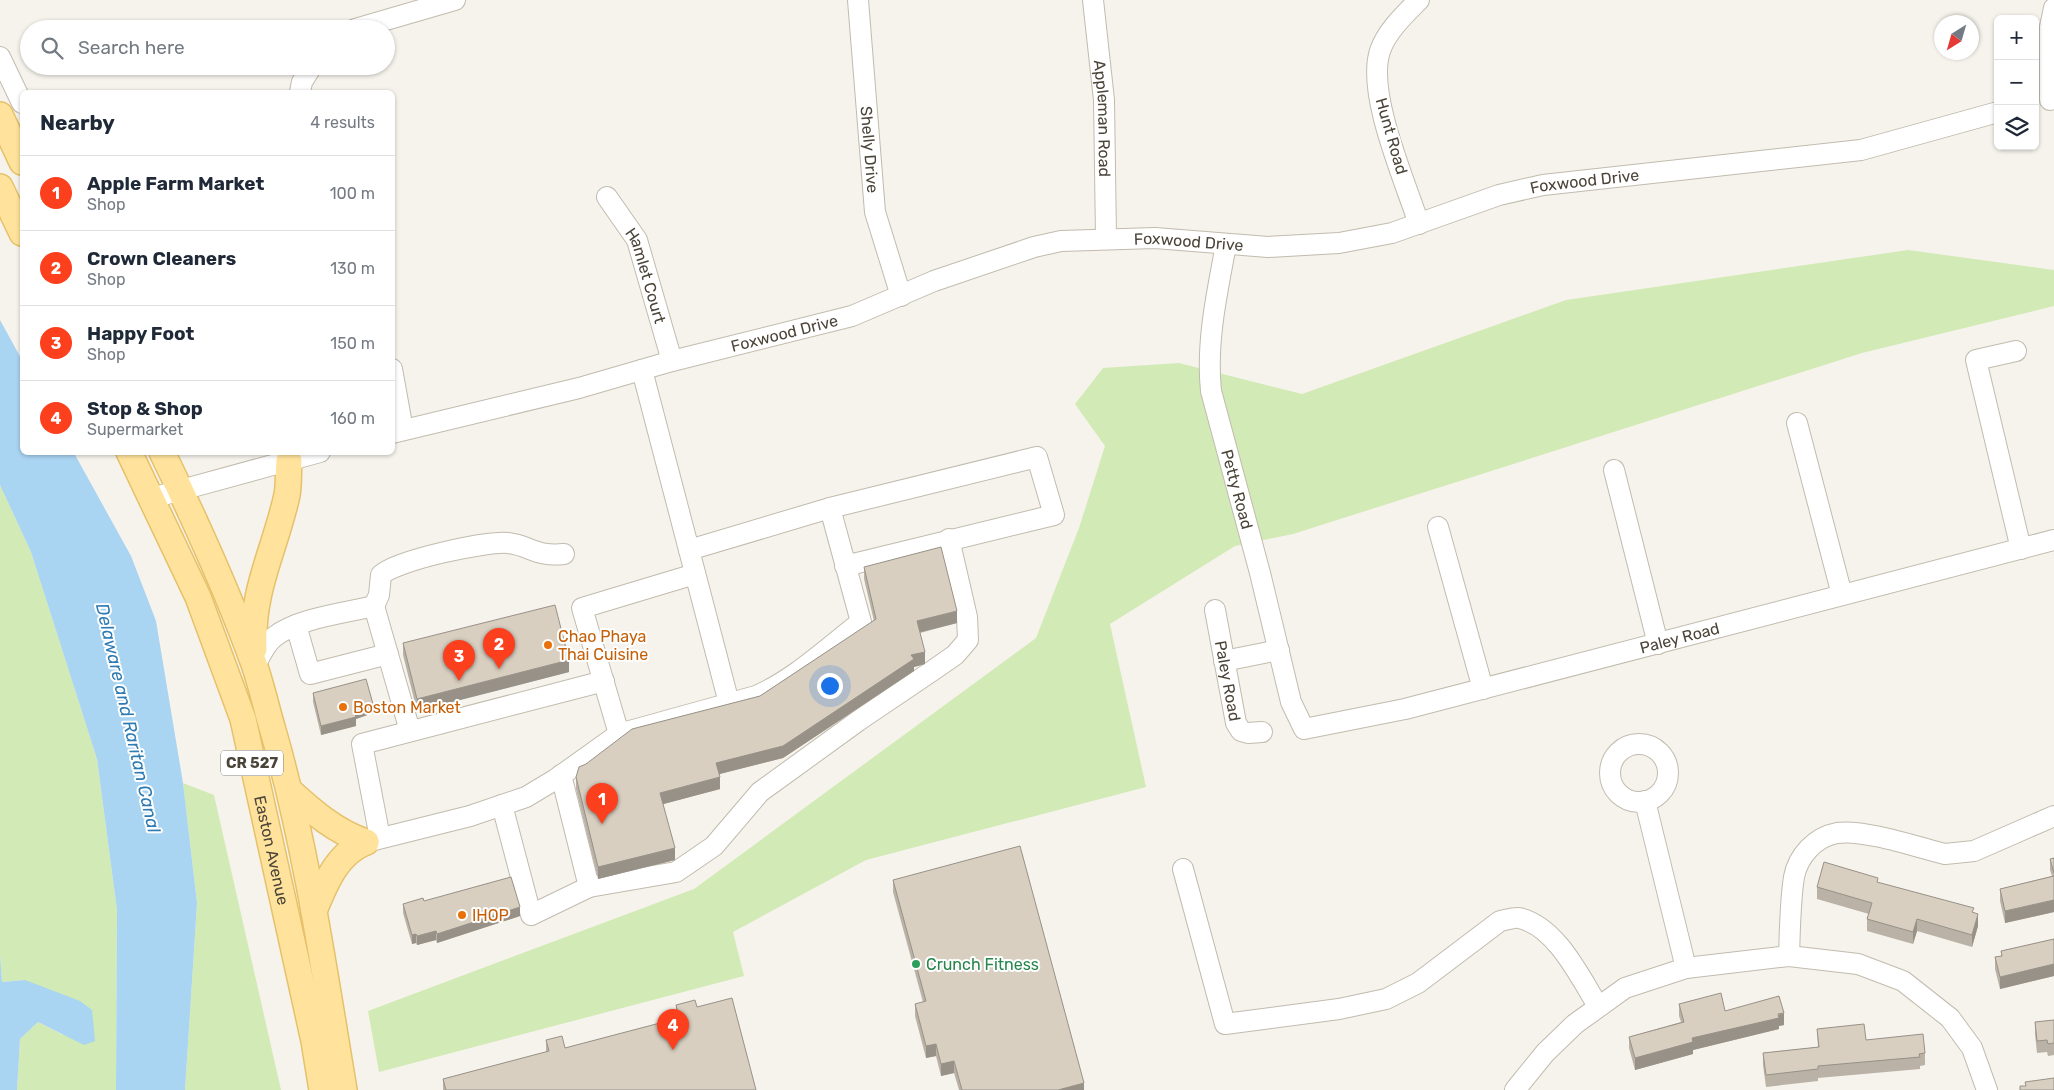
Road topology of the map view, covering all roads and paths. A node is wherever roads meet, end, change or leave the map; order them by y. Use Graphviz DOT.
graph roads {
  1 [pos="455,0"];
  2 [pos="858,0"];
  3 [pos="1093,0"];
  4 [pos="1419,0"];
  5 [pos="2054,8"];
  6 [pos="386,20"];
  7 [pos="0,57"];
  8 [pos="306,75"];
  9 [pos="300,90"];
  10 [pos="20,99"];
  11 [pos="2046,101"];
  12 [pos="1994,113"];
  13 [pos="0,115"];
  14 [pos="20,158"];
  15 [pos="0,187"];
  16 [pos="607,197"];
  17 [pos="20,222"];
  18 [pos="1418,224"];
  19 [pos="1106,238"];
  20 [pos="1226,244"];
  21 [pos="901,296"];
  22 [pos="2016,351"];
  23 [pos="672,361"];
  24 [pos="642,370"];
  25 [pos="395,400"];
  26 [pos="1797,423"];
  27 [pos="398,431"];
  28 [pos="131,455"];
  29 [pos="163,455"];
  30 [pos="310,455"];
  31 [pos="289,461"];
  32 [pos="1614,470"];
  33 [pos="180,490"];
  34 [pos="152,498"];
  35 [pos="830,508"];
  36 [pos="1438,527"];
  37 [pos="949,539"];
  38 [pos="2054,540"];
  39 [pos="2021,549"];
  40 [pos="689,550"];
  41 [pos="564,554"];
  42 [pos="845,566"];
  43 [pos="695,574"];
  44 [pos="1842,595"];
  45 [pos="374,606"];
  46 [pos="1215,610"];
  47 [pos="296,625"];
  48 [pos="1658,644"];
  49 [pos="1279,650"];
  50 [pos="388,654"];
  51 [pos="1224,662"];
  52 [pos="255,666"];
  53 [pos="604,681"];
  54 [pos="1484,689"];
  55 [pos="729,703"];
  56 [pos="1304,729"];
  57 [pos="410,731"];
  58 [pos="1262,732"];
  59 [pos="619,734"];
  60 [pos="561,776"];
  61 [pos="290,791"];
  62 [pos="1645,801"];
  63 [pos="502,805"];
  64 [pos="2054,816"];
  65 [pos="373,840"];
  66 [pos="1183,869"];
  67 [pos="589,887"];
  68 [pos="314,911"];
  69 [pos="1789,956"];
  70 [pos="1686,968"];
  71 [pos="1598,1006"];
  72 [pos="322,1090"];
  73 [pos="344,1090"];
  74 [pos="1515,1090"];
  75 [pos="1987,1090"];
  1 -- 6 [label="street"];
  2 -- 21 [label="street, Shelly Drive"];
  3 -- 19 [label="street, Appleman Road"];
  4 -- 18 [label="street, Hunt Road"];
  5 -- 11 [label="street"];
  7 -- 10 [label="street"];
  8 -- 9 [label="street"];
  12 -- 18 [label="street, Foxwood Drive"];
  13 -- 14 [label="main road"];
  15 -- 17 [label="main road"];
  16 -- 23 [label="street, Hamlet Court"];
  18 -- 20 [label="street, Foxwood Drive"];
  19 -- 20 [label="street, Foxwood Drive"];
  19 -- 21 [label="street, Foxwood Drive"];
  20 -- 49 [label="street, Petty Road"];
  21 -- 23 [label="street, Foxwood Drive"];
  22 -- 39 [label="street"];
  23 -- 24 [label="street, Foxwood Drive"];
  24 -- 27 [label="street, Foxwood Drive"];
  24 -- 40 [label="street"];
  25 -- 27 [label="street"];
  26 -- 44 [label="street"];
  28 -- 34 [label="main road, Easton Avenue / CR 527"];
  29 -- 33 [label="main road, Easton Avenue / CR 527"];
  30 -- 31 [label="street"];
  31 -- 33 [label="street"];
  31 -- 52 [label="main road"];
  32 -- 48 [label="street"];
  33 -- 34 [label="street"];
  33 -- 52 [label="main road, Easton Avenue / CR 527"];
  34 -- 72 [label="main road, Easton Avenue / CR 527"];
  35 -- 37 [label="street"];
  35 -- 40 [label="street"];
  35 -- 42 [label="street"];
  36 -- 54 [label="street"];
  37 -- 42 [label="street"];
  37 -- 67 [label="street"];
  38 -- 39 [label="street, Paley Road"];
  39 -- 44 [label="street, Paley Road"];
  40 -- 43 [label="street"];
  41 -- 45 [label="street"];
  42 -- 55 [label="street"];
  43 -- 53 [label="street"];
  43 -- 55 [label="street"];
  44 -- 48 [label="street, Paley Road"];
  45 -- 47 [label="street"];
  45 -- 50 [label="street"];
  46 -- 51 [label="street, Paley Road"];
  47 -- 50 [label="street"];
  47 -- 52 [label="street"];
  48 -- 54 [label="street, Paley Road"];
  49 -- 51 [label="street"];
  49 -- 56 [label="street, Petty Road"];
  50 -- 57 [label="street"];
  51 -- 58 [label="street, Paley Road"];
  52 -- 61 [label="main road, Easton Avenue / CR 527"];
  53 -- 57 [label="street"];
  53 -- 59 [label="street"];
  54 -- 56 [label="street, Paley Road"];
  55 -- 59 [label="street"];
  57 -- 65 [label="street"];
  59 -- 60 [label="street"];
  60 -- 63 [label="street"];
  60 -- 67 [label="street"];
  61 -- 65 [label="main road"];
  61 -- 68 [label="main road, Easton Avenue / CR 527"];
  62 -- 70 [label="street"];
  63 -- 65 [label="street"];
  63 -- 67 [label="street"];
  64 -- 69 [label="street"];
  65 -- 68 [label="main road"];
  66 -- 71 [label="street"];
  68 -- 73 [label="main road, Easton Avenue / CR 527"];
  69 -- 70 [label="street"];
  69 -- 75 [label="street"];
  70 -- 71 [label="street"];
  71 -- 74 [label="street"];
}
